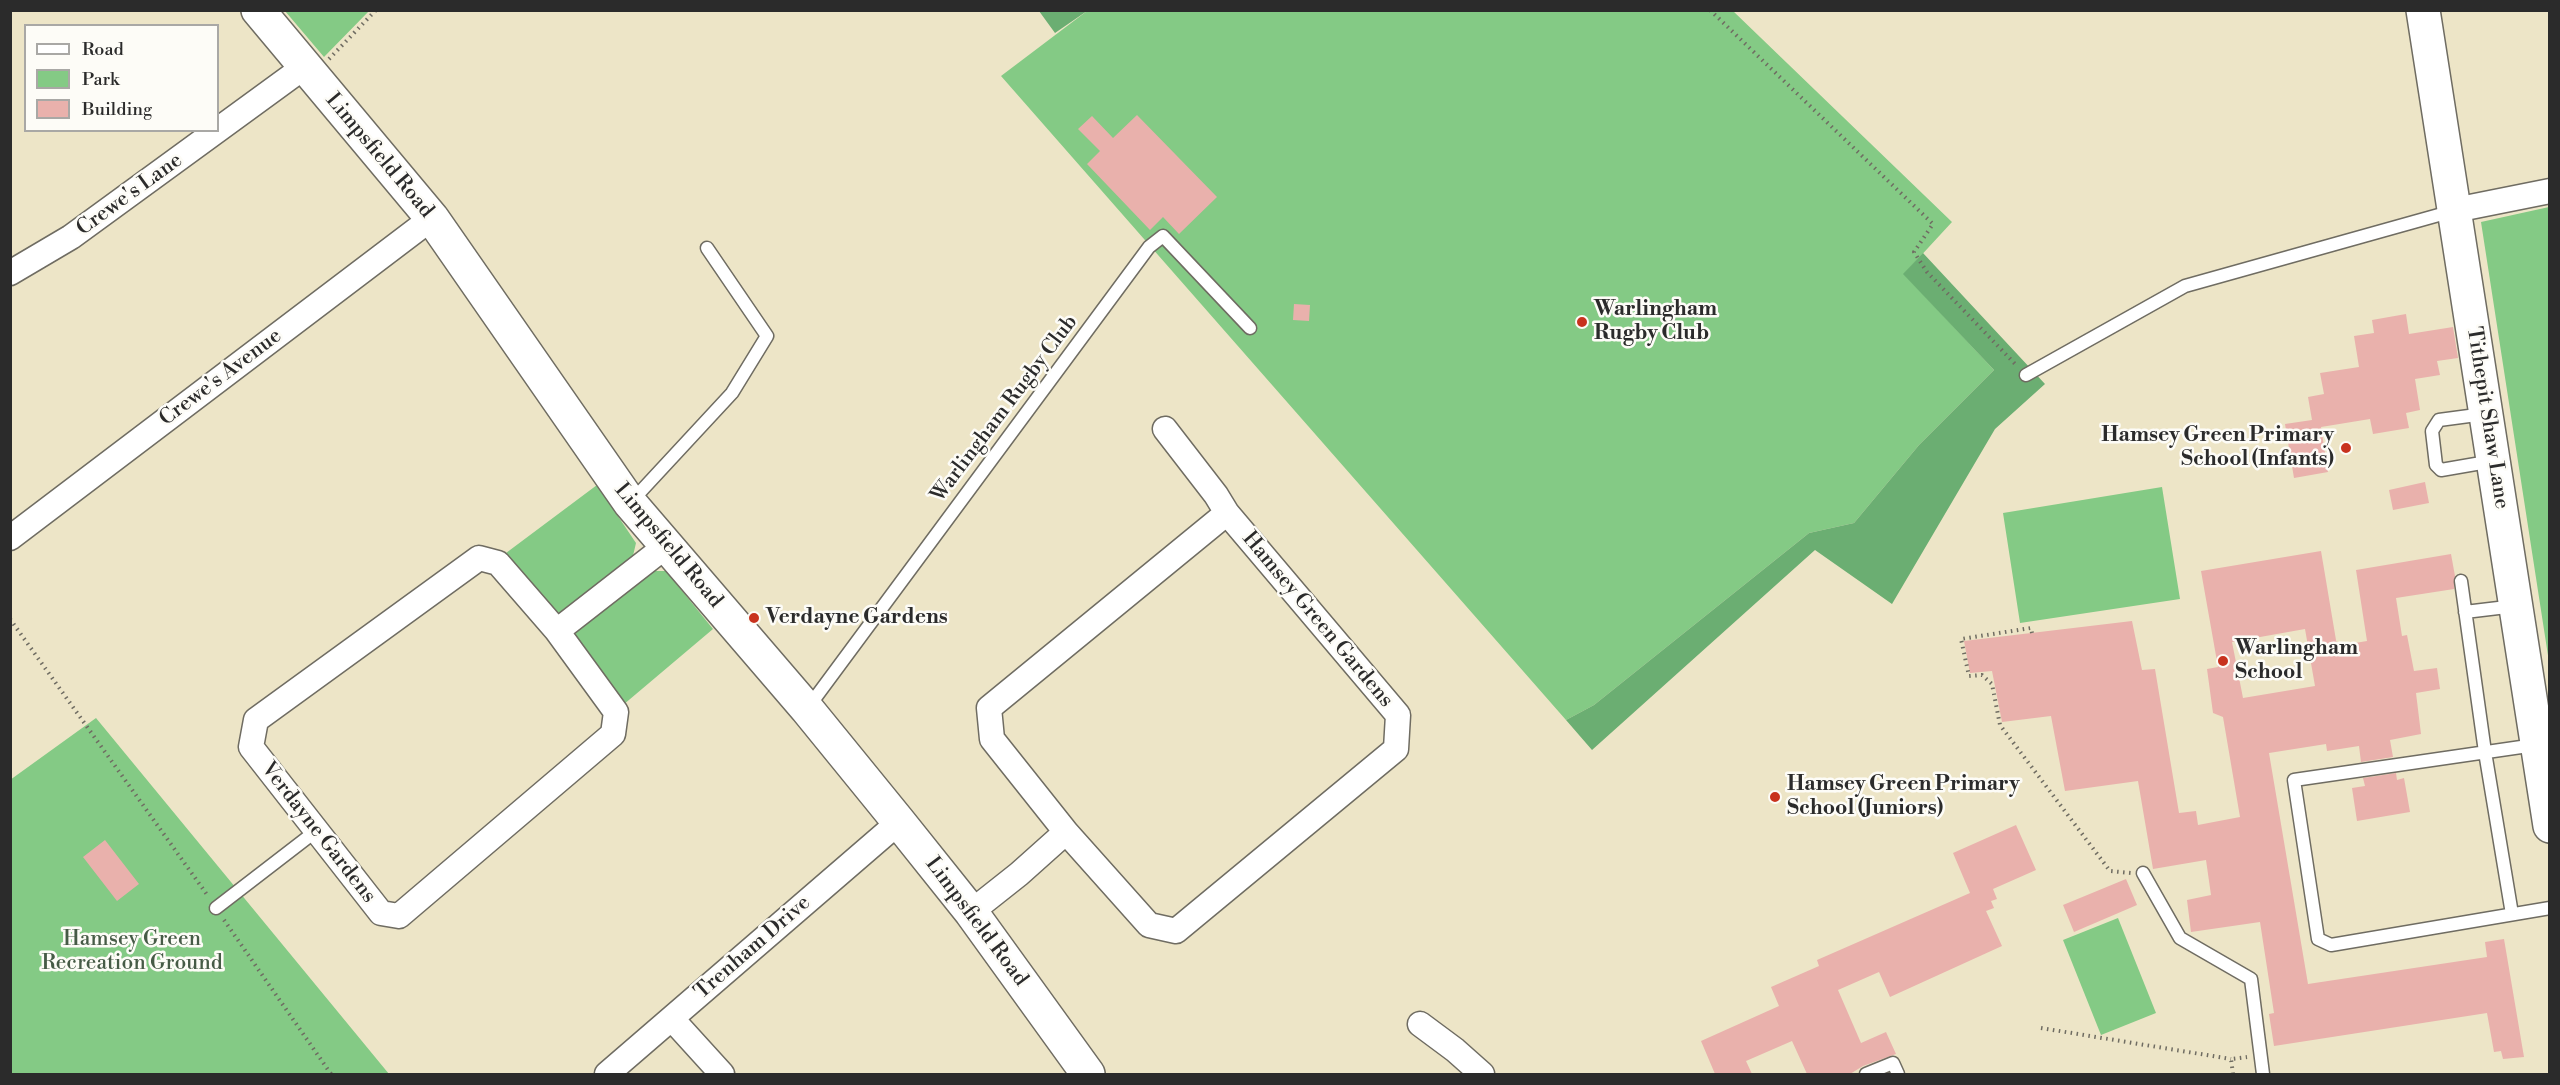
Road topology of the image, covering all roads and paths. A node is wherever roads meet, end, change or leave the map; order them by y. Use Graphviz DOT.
graph roads {
  1 [pos="258,10"];
  2 [pos="376,10"];
  3 [pos="1710,10"];
  4 [pos="2423,10"];
  5 [pos="308,72"];
  6 [pos="2550,191"];
  7 [pos="2455,210"];
  8 [pos="432,218"];
  9 [pos="707,248"];
  10 [pos="11,271"];
  11 [pos="1250,328"];
  12 [pos="2026,375"];
  13 [pos="2486,413"];
  14 [pos="1165,429"];
  15 [pos="2494,461"];
  16 [pos="630,503"];
  17 [pos="1227,513"];
  18 [pos="10,538"];
  19 [pos="666,546"];
  20 [pos="2461,581"];
  21 [pos="2516,606"];
  22 [pos="2465,612"];
  23 [pos="10,619"];
  24 [pos="557,631"];
  25 [pos="2032,633"];
  26 [pos="807,709"];
  27 [pos="2537,745"];
  28 [pos="2485,753"];
  29 [pos="899,822"];
  30 [pos="2550,826"];
  31 [pos="316,831"];
  32 [pos="1066,832"];
  33 [pos="2144,873"];
  34 [pos="216,908"];
  35 [pos="2550,908"];
  36 [pos="971,912"];
  37 [pos="2512,914"];
  38 [pos="672,1019"];
  39 [pos="1420,1024"];
  40 [pos="2041,1028"];
  41 [pos="2261,1056"];
  42 [pos="2231,1059"];
  43 [pos="331,1074"];
  44 [pos="607,1074"];
  45 [pos="722,1074"];
  46 [pos="1088,1074"];
  47 [pos="1482,1074"];
  48 [pos="1866,1074"];
  49 [pos="1898,1074"];
  50 [pos="2233,1074"];
  51 [pos="2263,1074"];
  1 -- 5 [label="main road, Limpsfield Road"];
  2 -- 5 [label="path"];
  3 -- 12 [label="path"];
  4 -- 7 [label="main road, Tithepit Shaw Lane"];
  5 -- 8 [label="main road, Limpsfield Road"];
  5 -- 10 [label="street, Crewe's Lane"];
  6 -- 7 [label="street"];
  7 -- 12 [label="lane"];
  7 -- 13 [label="main road, Tithepit Shaw Lane"];
  8 -- 16 [label="main road, Limpsfield Road"];
  8 -- 18 [label="street, Crewe's Avenue"];
  9 -- 16 [label="lane"];
  11 -- 26 [label="lane, Warlingham Rugby Club"];
  13 -- 15 [label="main road, Tithepit Shaw Lane"];
  13 -- 15 [label="lane"];
  14 -- 17 [label="street"];
  15 -- 21 [label="main road, Tithepit Shaw Lane"];
  16 -- 19 [label="main road, Limpsfield Road"];
  17 -- 32 [label="street, Hamsey Green Gardens"];
  17 -- 32 [label="street, Hamsey Green Gardens"];
  19 -- 24 [label="street"];
  19 -- 26 [label="main road, Limpsfield Road"];
  20 -- 22 [label="lane"];
  21 -- 22 [label="lane"];
  21 -- 27 [label="main road, Tithepit Shaw Lane"];
  22 -- 28 [label="lane"];
  23 -- 34 [label="path"];
  24 -- 31 [label="street, Verdayne Gardens"];
  24 -- 31 [label="street, Verdayne Gardens"];
  25 -- 33 [label="path"];
  26 -- 29 [label="main road, Limpsfield Road"];
  27 -- 28 [label="lane"];
  27 -- 30 [label="main road, Tithepit Shaw Lane"];
  28 -- 37 [label="lane"];
  28 -- 37 [label="lane"];
  29 -- 36 [label="main road, Limpsfield Road"];
  29 -- 38 [label="street, Trenham Drive"];
  31 -- 34 [label="lane"];
  32 -- 36 [label="street"];
  33 -- 41 [label="lane"];
  34 -- 43 [label="path"];
  35 -- 37 [label="lane"];
  36 -- 46 [label="main road, Limpsfield Road"];
  38 -- 44 [label="street, Trenham Drive"];
  38 -- 45 [label="street"];
  39 -- 47 [label="street"];
  40 -- 42 [label="path"];
  41 -- 42 [label="path"];
  41 -- 51 [label="lane"];
  42 -- 50 [label="path"];
  48 -- 49 [label="lane"];
}
